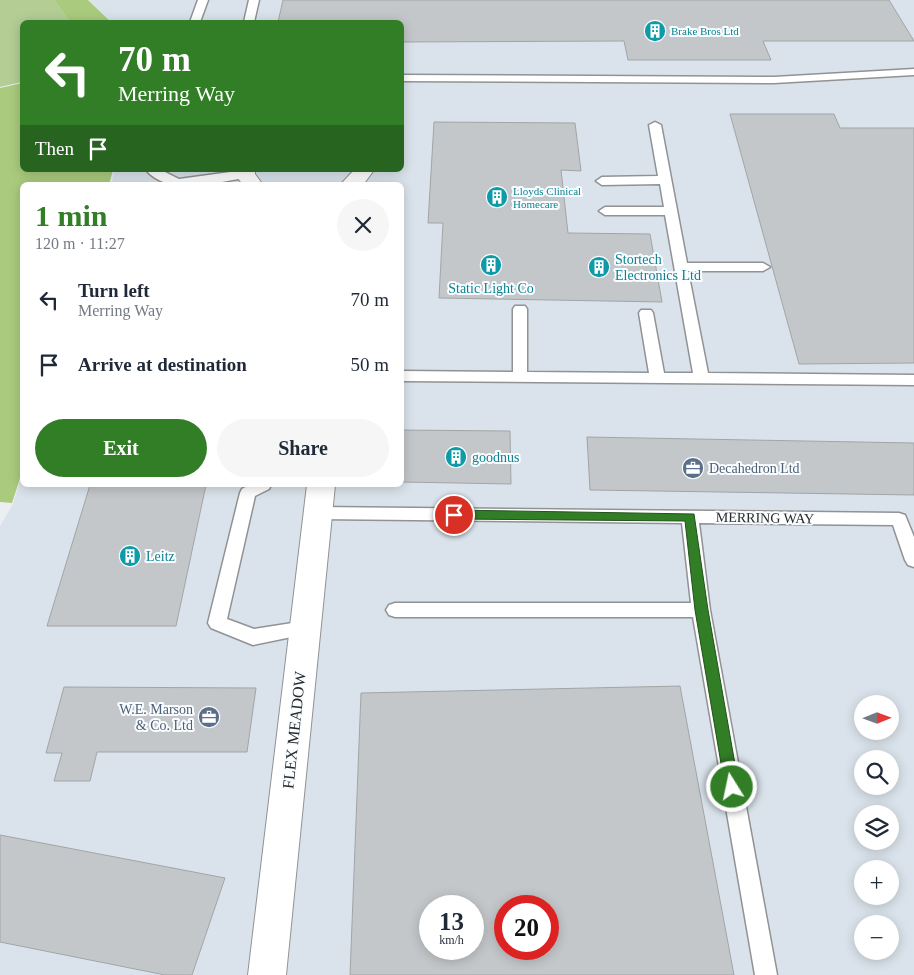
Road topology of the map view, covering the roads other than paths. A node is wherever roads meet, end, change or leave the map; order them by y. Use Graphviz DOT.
graph roads {
  1 [pos="203,0"];
  2 [pos="254,0"];
  3 [pos="197,20"];
  4 [pos="249,20"];
  5 [pos="914,72"];
  6 [pos="404,78"];
  7 [pos="655,126"];
  8 [pos="156,172"];
  9 [pos="248,176"];
  10 [pos="664,180"];
  11 [pos="602,181"];
  12 [pos="175,182"];
  13 [pos="187,182"];
  14 [pos="605,211"];
  15 [pos="670,211"];
  16 [pos="763,267"];
  17 [pos="681,268"];
  18 [pos="520,309"];
  19 [pos="646,313"];
  20 [pos="404,376"];
  21 [pos="520,377"];
  22 [pos="657,378"];
  23 [pos="701,378"];
  24 [pos="914,380"];
  25 [pos="259,487"];
  26 [pos="321,487"];
  27 [pos="318,514"];
  28 [pos="690,517"];
  29 [pos="914,560"];
  30 [pos="395,610"];
  31 [pos="701,610"];
  32 [pos="305,628"];
  33 [pos="267,975"];
  34 [pos="766,975"];
  1 -- 3 [label="lane"];
  2 -- 4 [label="lane"];
  5 -- 6 [label="lane"];
  7 -- 10 [label="lane"];
  8 -- 12 [label="lane"];
  9 -- 13 [label="lane"];
  10 -- 11 [label="lane"];
  10 -- 15 [label="lane"];
  14 -- 15 [label="lane"];
  15 -- 17 [label="lane"];
  16 -- 17 [label="lane"];
  17 -- 23 [label="lane"];
  18 -- 21 [label="lane"];
  19 -- 22 [label="lane"];
  20 -- 21 [label="lane"];
  21 -- 22 [label="lane"];
  22 -- 23 [label="lane"];
  23 -- 24 [label="lane"];
  25 -- 32 [label="lane"];
  26 -- 27 [label="street, FLEX MEADOW"];
  27 -- 28 [label="lane, MERRING WAY"];
  27 -- 32 [label="street, FLEX MEADOW"];
  28 -- 29 [label="lane, MERRING WAY"];
  28 -- 31 [label="lane"];
  30 -- 31 [label="lane"];
  31 -- 34 [label="lane"];
  32 -- 33 [label="street, FLEX MEADOW"];
}
